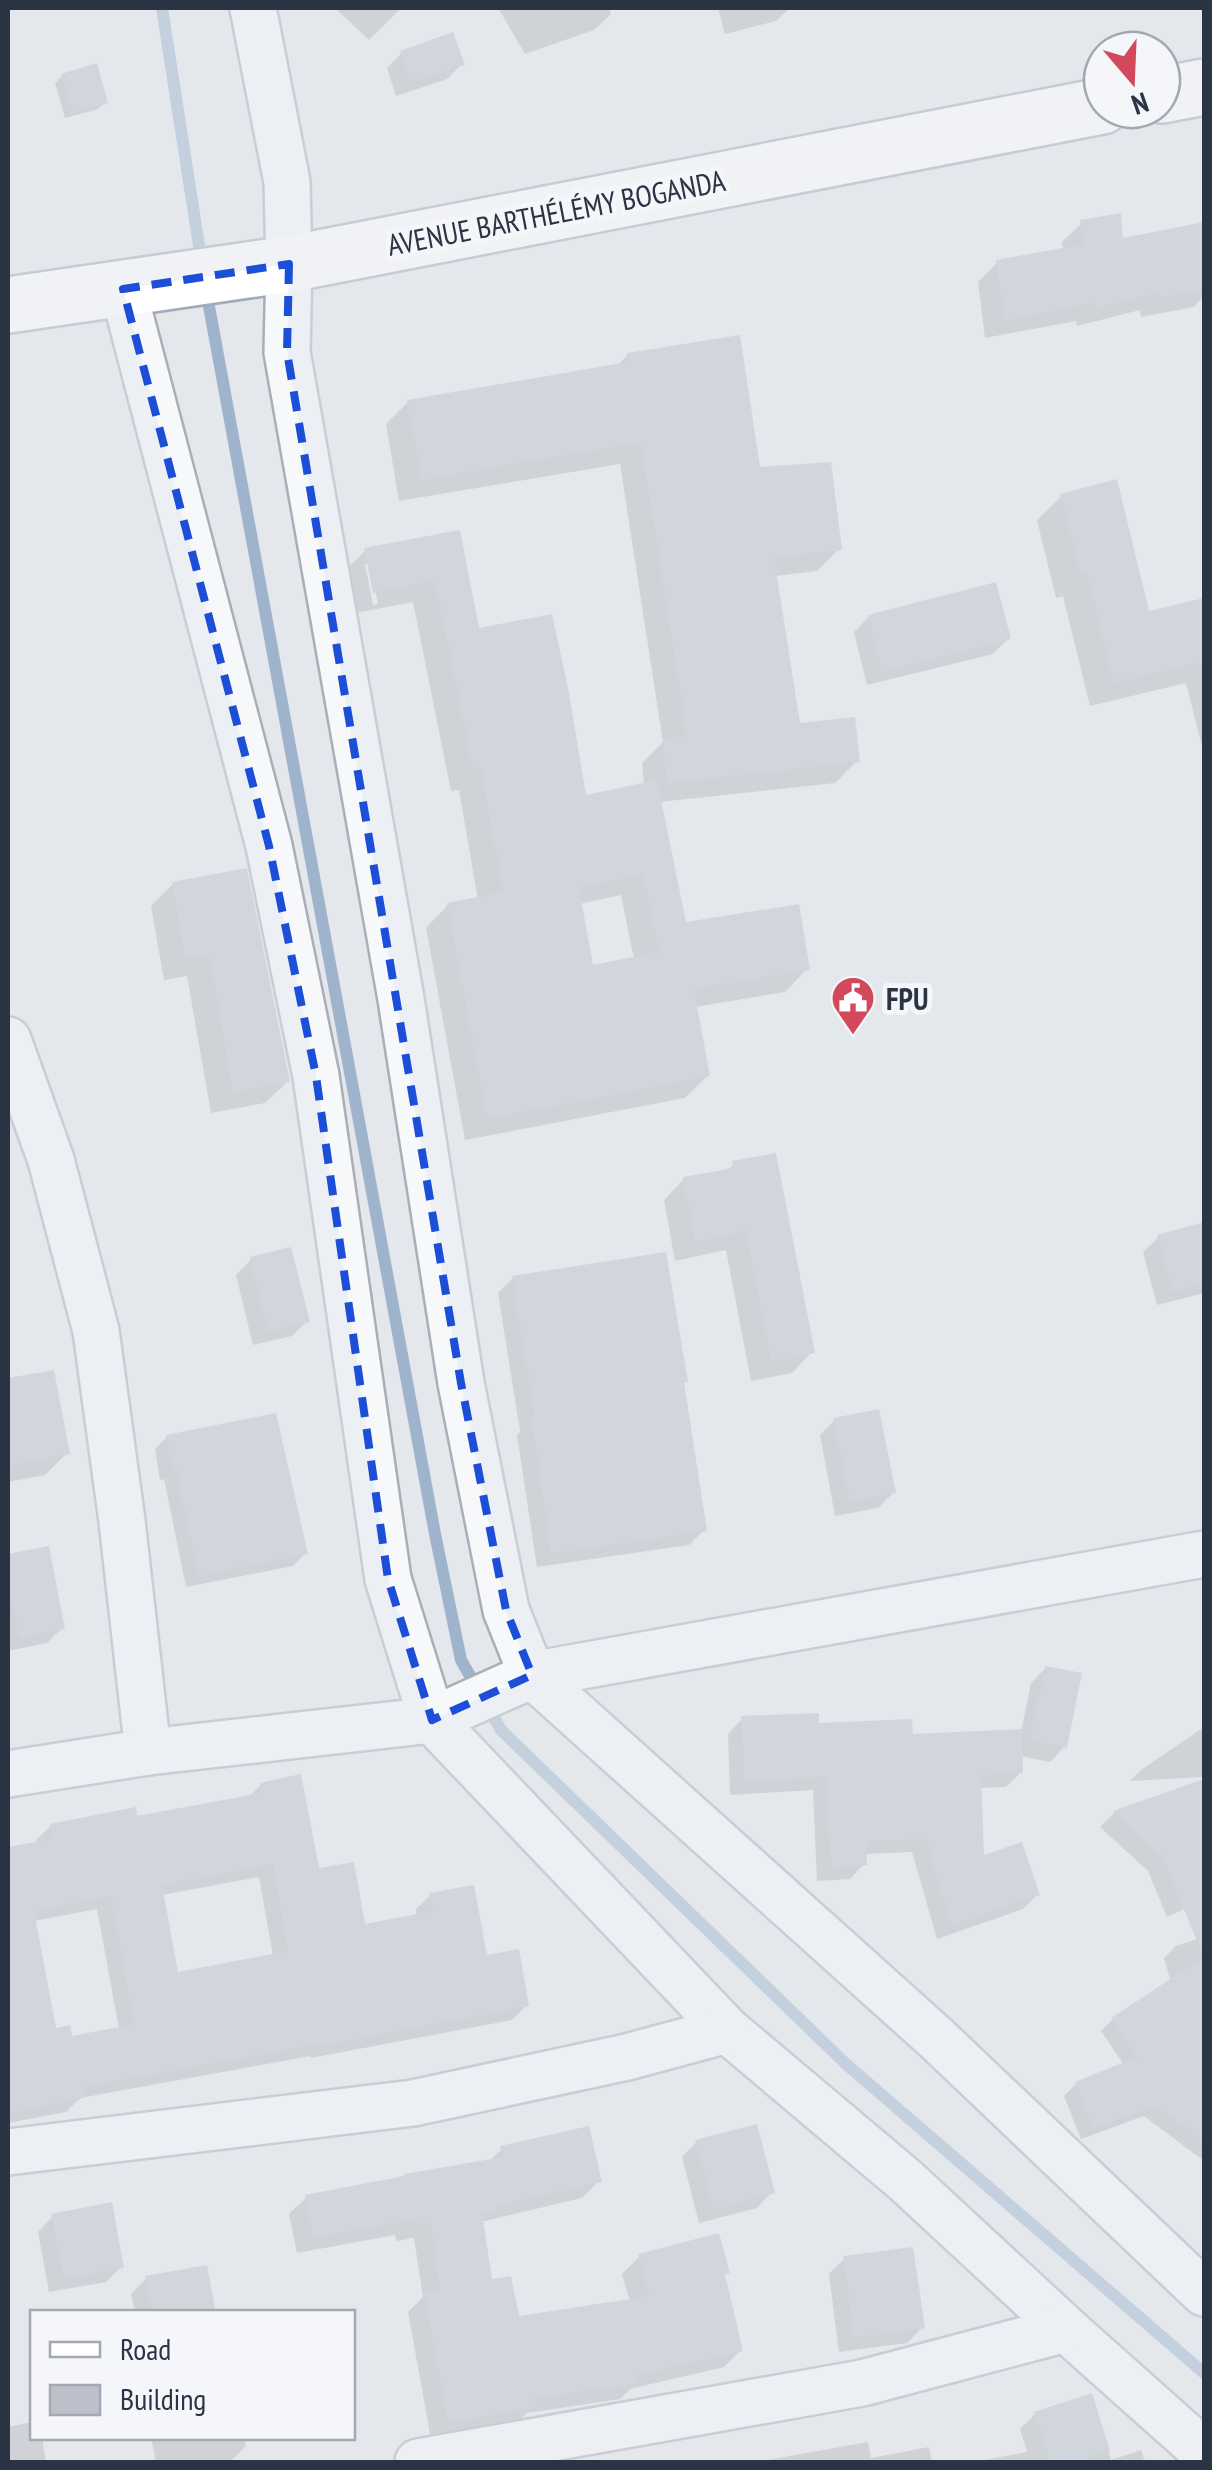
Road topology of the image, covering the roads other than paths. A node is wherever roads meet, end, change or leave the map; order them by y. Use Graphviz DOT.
graph roads {
  1 [pos="253,8"];
  2 [pos="1082,110"];
  3 [pos="267,268"];
  4 [pos="141,286"];
  5 [pos="8,305"];
  6 [pos="8,1040"];
  7 [pos="1204,1554"];
  8 [pos="532,1674"];
  9 [pos="432,1720"];
  10 [pos="148,1752"];
  11 [pos="8,1774"];
  12 [pos="727,2030"];
  13 [pos="8,2152"];
  14 [pos="1204,2292"];
  15 [pos="1066,2330"];
  16 [pos="1204,2452"];
  17 [pos="418,2462"];
  1 -- 3 [label="street"];
  2 -- 3 [label="main road, AVENUE BARTHÉLÉMY BOGANDA"];
  3 -- 4 [label="main road, AVENUE BARTHÉLÉMY BOGANDA"];
  3 -- 8 [label="street"];
  4 -- 5 [label="main road, AVENUE BARTHÉLÉMY BOGANDA"];
  4 -- 9 [label="street"];
  6 -- 10 [label="street"];
  7 -- 8 [label="street"];
  8 -- 9 [label="street"];
  8 -- 14 [label="street"];
  9 -- 10 [label="street"];
  9 -- 12 [label="street"];
  10 -- 11 [label="street"];
  12 -- 13 [label="street"];
  12 -- 15 [label="street"];
  15 -- 16 [label="street"];
  15 -- 17 [label="street"];
}
